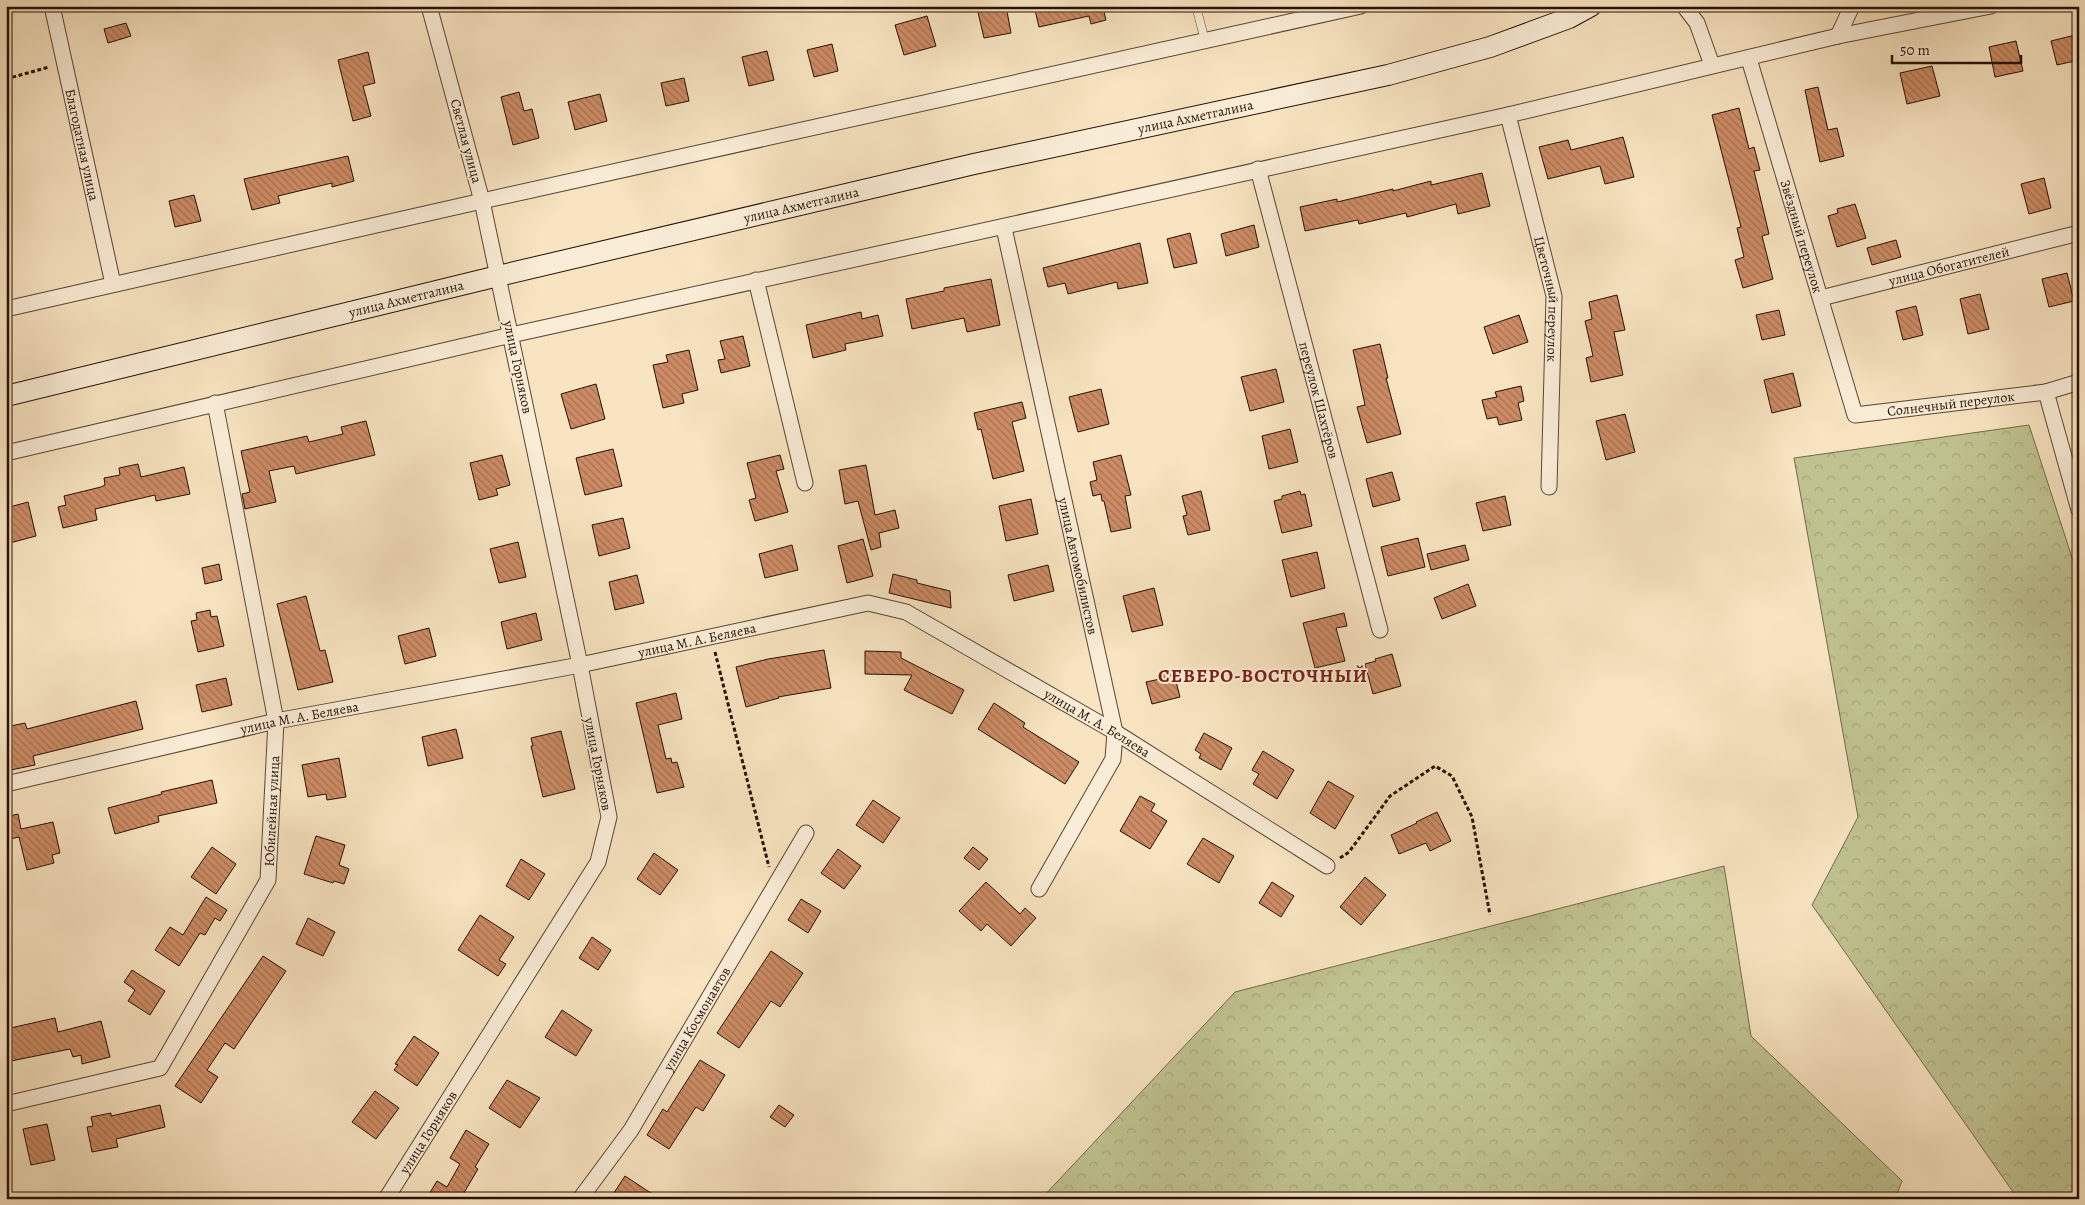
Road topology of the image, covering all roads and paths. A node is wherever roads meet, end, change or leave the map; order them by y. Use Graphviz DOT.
graph roads {
  1 [pos="52,6"];
  2 [pos="429,6"];
  3 [pos="1196,6"];
  4 [pos="1361,6"];
  5 [pos="1591,6"];
  6 [pos="1684,6"];
  7 [pos="1852,6"];
  8 [pos="1991,6"];
  9 [pos="1317,11"];
  10 [pos="1838,36"];
  11 [pos="1205,41"];
  12 [pos="1749,58"];
  13 [pos="65,64"];
  14 [pos="1712,65"];
  15 [pos="6,79"];
  16 [pos="1508,114"];
  17 [pos="1258,169"];
  18 [pos="482,201"];
  19 [pos="1004,228"];
  20 [pos="2079,233"];
  21 [pos="498,276"];
  22 [pos="756,280"];
  23 [pos="113,284"];
  24 [pos="1822,298"];
  25 [pos="6,308"];
  26 [pos="511,335"];
  27 [pos="2079,382"];
  28 [pos="2046,392"];
  29 [pos="6,396"];
  30 [pos="214,403"];
  31 [pos="1855,415"];
  32 [pos="6,453"];
  33 [pos="805,483"];
  34 [pos="1549,487"];
  35 [pos="2079,510"];
  36 [pos="1380,630"];
  37 [pos="712,637"];
  38 [pos="580,665"];
  39 [pos="276,721"];
  40 [pos="1115,732"];
  41 [pos="6,784"];
  42 [pos="806,833"];
  43 [pos="1326,866"];
  44 [pos="774,887"];
  45 [pos="1039,889"];
  46 [pos="1490,915"];
  47 [pos="6,1104"];
  48 [pos="386,1199"];
  49 [pos="580,1199"];
  1 -- 13 [label="street, Благодатная улица"];
  2 -- 18 [label="street, Светлая улица"];
  3 -- 11 [label="lane"];
  4 -- 9 [label="street"];
  5 -- 21 [label="main road, улица Ахметгалина"];
  6 -- 14 [label="street"];
  7 -- 10 [label="street"];
  8 -- 10 [label="street"];
  9 -- 11 [label="street"];
  10 -- 12 [label="street"];
  11 -- 18 [label="street"];
  12 -- 14 [label="street"];
  12 -- 24 [label="street, Звёздный переулок"];
  13 -- 15 [label="path"];
  13 -- 23 [label="street, Благодатная улица"];
  14 -- 16 [label="street"];
  16 -- 17 [label="street"];
  16 -- 34 [label="street, Цветочный переулок"];
  17 -- 19 [label="street"];
  17 -- 36 [label="street, переулок Шахтёров"];
  18 -- 21 [label="street, Светлая улица"];
  18 -- 23 [label="street"];
  19 -- 22 [label="street"];
  19 -- 40 [label="street, улица Автомобилистов"];
  20 -- 24 [label="street, улица Обогатителей"];
  21 -- 26 [label="street, улица Горняков"];
  21 -- 29 [label="main road, улица Ахметгалина"];
  22 -- 26 [label="street"];
  22 -- 33 [label="street"];
  23 -- 25 [label="street"];
  24 -- 31 [label="street, Звёздный переулок"];
  26 -- 30 [label="street"];
  26 -- 38 [label="street, улица Горняков"];
  27 -- 28 [label="street, Солнечный переулок"];
  28 -- 31 [label="street, Солнечный переулок"];
  28 -- 35 [label="street"];
  30 -- 32 [label="street"];
  30 -- 39 [label="street, Юбилейная улица"];
  37 -- 38 [label="street, улица М. А. Беляева"];
  37 -- 40 [label="street, улица М. А. Беляева"];
  37 -- 44 [label="path"];
  38 -- 39 [label="street, улица М. А. Беляева"];
  38 -- 48 [label="street, улица Горняков"];
  39 -- 41 [label="street, улица М. А. Беляева"];
  39 -- 47 [label="street, Юбилейная улица"];
  40 -- 43 [label="street, улица М. А. Беляева"];
  40 -- 45 [label="street, улица Автомобилистов"];
  42 -- 44 [label="street, улица Космонавтов"];
  43 -- 46 [label="path"];
  44 -- 49 [label="street, улица Космонавтов"];
}
